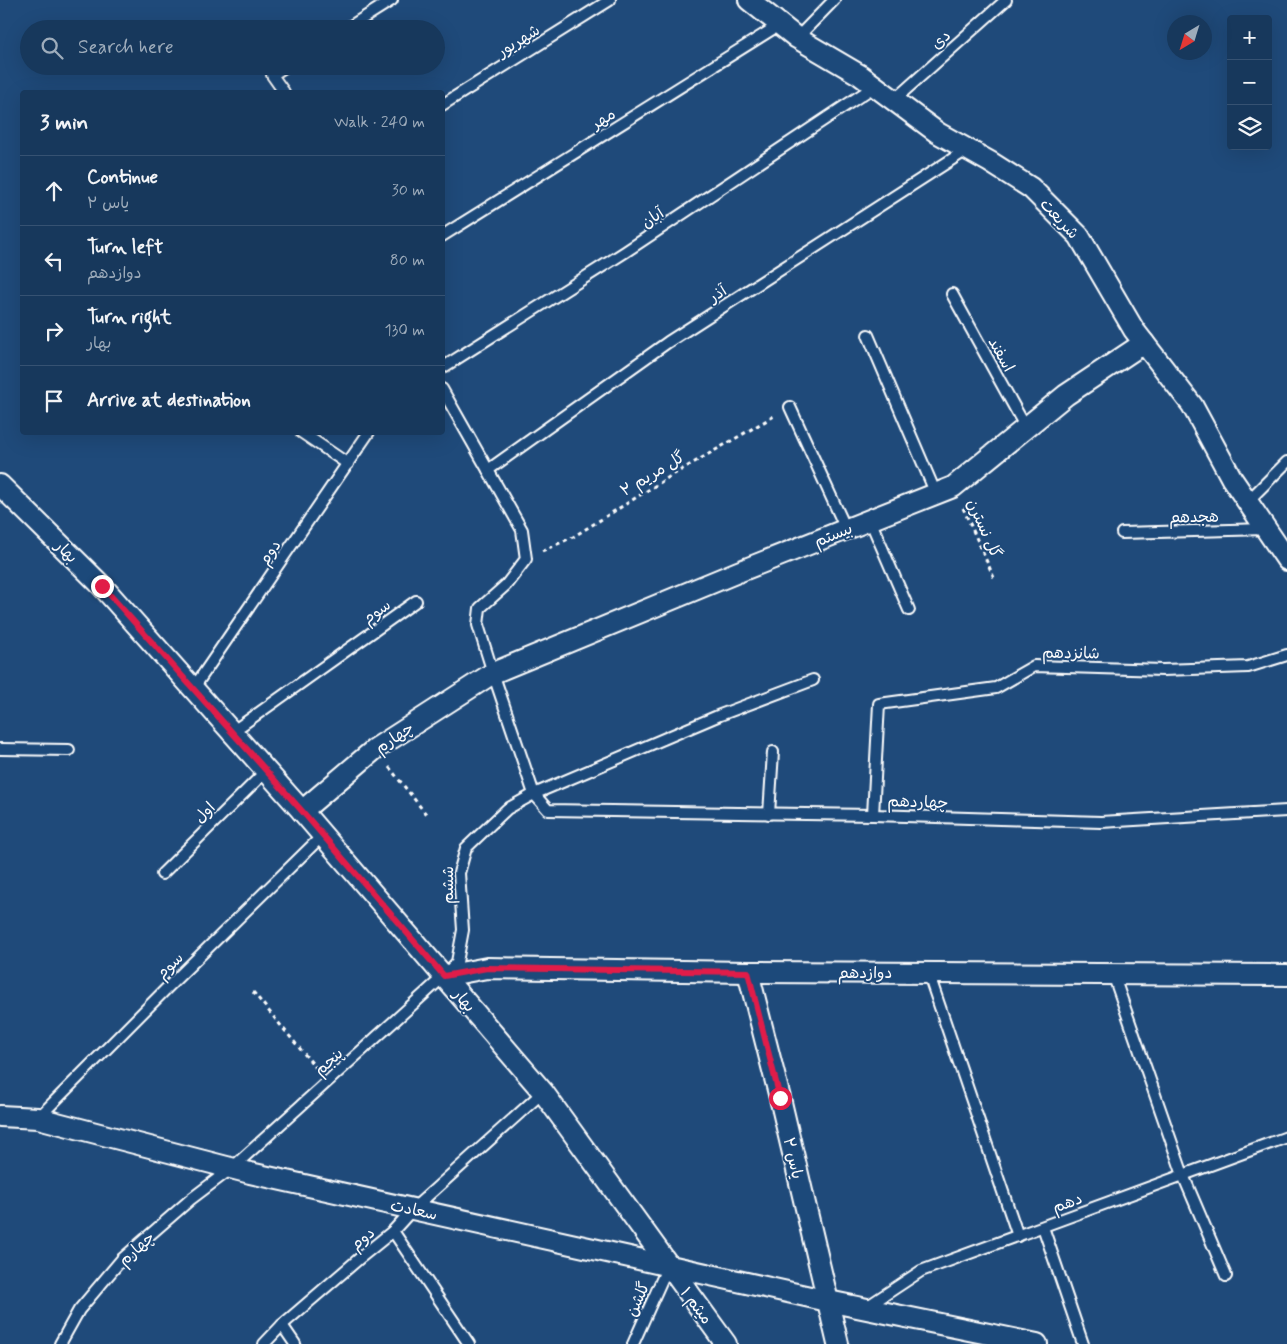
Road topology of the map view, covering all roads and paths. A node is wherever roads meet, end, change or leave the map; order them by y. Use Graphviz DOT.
graph roads {
  1 [pos="392,0"];
  2 [pos="610,0"];
  3 [pos="749,0"];
  4 [pos="834,0"];
  5 [pos="1006,0"];
  6 [pos="360,20"];
  7 [pos="779,25"];
  8 [pos="796,38"];
  9 [pos="272,75"];
  10 [pos="874,86"];
  11 [pos="283,90"];
  12 [pos="894,100"];
  13 [pos="445,103"];
  14 [pos="968,149"];
  15 [pos="445,234"];
  16 [pos="952,294"];
  17 [pos="868,335"];
  18 [pos="1144,343"];
  19 [pos="445,366"];
  20 [pos="445,394"];
  21 [pos="790,407"];
  22 [pos="1026,428"];
  23 [pos="305,435"];
  24 [pos="367,435"];
  25 [pos="1287,462"];
  26 [pos="348,464"];
  27 [pos="488,470"];
  28 [pos="0,485"];
  29 [pos="945,490"];
  30 [pos="1247,502"];
  31 [pos="870,520"];
  32 [pos="846,529"];
  33 [pos="1266,529"];
  34 [pos="1122,533"];
  35 [pos="526,559"];
  36 [pos="1287,560"];
  37 [pos="995,580"];
  38 [pos="416,601"];
  39 [pos="909,610"];
  40 [pos="1287,656"];
  41 [pos="493,673"];
  42 [pos="813,680"];
  43 [pos="193,689"];
  44 [pos="232,732"];
  45 [pos="0,749"];
  46 [pos="375,749"];
  47 [pos="69,750"];
  48 [pos="773,752"];
  49 [pos="266,771"];
  50 [pos="534,794"];
  51 [pos="302,811"];
  52 [pos="1287,811"];
  53 [pos="426,814"];
  54 [pos="769,814"];
  55 [pos="873,815"];
  56 [pos="323,835"];
  57 [pos="162,874"];
  58 [pos="748,972"];
  59 [pos="928,972"];
  60 [pos="1114,974"];
  61 [pos="444,976"];
  62 [pos="1287,976"];
  63 [pos="253,992"];
  64 [pos="327,1082"];
  65 [pos="543,1092"];
  66 [pos="0,1116"];
  67 [pos="38,1118"];
  68 [pos="1287,1138"];
  69 [pos="232,1168"];
  70 [pos="1183,1175"];
  71 [pos="413,1209"];
  72 [pos="1042,1227"];
  73 [pos="393,1231"];
  74 [pos="1018,1236"];
  75 [pos="668,1266"];
  76 [pos="1226,1276"];
  77 [pos="828,1301"];
  78 [pos="865,1308"];
  79 [pos="282,1325"];
  80 [pos="1002,1340"];
  81 [pos="60,1344"];
  82 [pos="264,1344"];
  83 [pos="295,1344"];
  84 [pos="469,1344"];
  85 [pos="633,1344"];
  86 [pos="726,1344"];
  87 [pos="838,1344"];
  88 [pos="1037,1344"];
  89 [pos="1083,1344"];
  1 -- 6 [label="lane"];
  2 -- 13 [label="lane, شهریور"];
  3 -- 7 [label="street, شریعت"];
  4 -- 8 [label="lane"];
  5 -- 12 [label="lane, دی"];
  7 -- 8 [label="street, شریعت"];
  7 -- 15 [label="lane, مهر"];
  8 -- 10 [label="street, شریعت"];
  9 -- 11 [label="lane"];
  10 -- 12 [label="street, شریعت"];
  10 -- 19 [label="lane, آبان"];
  12 -- 14 [label="street, شریعت"];
  14 -- 18 [label="street, شریعت"];
  14 -- 27 [label="lane, آذر"];
  16 -- 22 [label="lane, اسفند"];
  17 -- 29 [label="lane"];
  18 -- 22 [label="street, بیستم"];
  18 -- 30 [label="street, شریعت"];
  20 -- 27 [label="lane"];
  21 -- 32 [label="lane"];
  21 -- 35 [label="path, گل مریم ۲"];
  22 -- 29 [label="street, بیستم"];
  23 -- 26 [label="lane"];
  24 -- 26 [label="lane, دوم"];
  25 -- 30 [label="lane"];
  26 -- 43 [label="lane, دوم"];
  27 -- 35 [label="lane"];
  28 -- 43 [label="street, بهار"];
  29 -- 31 [label="street, بیستم"];
  29 -- 37 [label="path, گل نسترن"];
  30 -- 33 [label="street, شریعت"];
  31 -- 32 [label="street, بیستم"];
  31 -- 39 [label="lane"];
  32 -- 41 [label="street, بیستم"];
  33 -- 34 [label="lane, هجدهم"];
  33 -- 36 [label="street, شریعت"];
  35 -- 41 [label="lane"];
  38 -- 44 [label="lane, سوم"];
  40 -- 55 [label="lane, شانزدهم"];
  41 -- 46 [label="street, چهارم"];
  41 -- 50 [label="lane"];
  42 -- 50 [label="lane, ششم"];
  43 -- 44 [label="street, بهار"];
  44 -- 49 [label="street, بهار"];
  45 -- 47 [label="lane"];
  46 -- 51 [label="street, چهارم"];
  46 -- 53 [label="path"];
  48 -- 54 [label="lane"];
  49 -- 51 [label="street, بهار"];
  49 -- 57 [label="lane, اول"];
  50 -- 54 [label="lane, چهاردهم"];
  50 -- 61 [label="lane, ششم"];
  51 -- 56 [label="street, بهار"];
  52 -- 55 [label="lane, چهاردهم"];
  54 -- 55 [label="lane, چهاردهم"];
  56 -- 61 [label="street, بهار"];
  56 -- 67 [label="lane, سوم"];
  58 -- 59 [label="street, دوازدهم"];
  58 -- 61 [label="street, دوازدهم"];
  58 -- 77 [label="street, یاس ۲"];
  59 -- 60 [label="street, دوازدهم"];
  59 -- 74 [label="lane"];
  60 -- 62 [label="street, دوازدهم"];
  60 -- 70 [label="lane"];
  61 -- 64 [label="lane, پنجم"];
  61 -- 65 [label="street, بهار"];
  63 -- 64 [label="path"];
  64 -- 69 [label="lane, پنجم"];
  65 -- 71 [label="lane, دوم"];
  65 -- 75 [label="street, بهار"];
  66 -- 67 [label="street, سعادت"];
  67 -- 69 [label="street, سعادت"];
  68 -- 70 [label="lane, دهم"];
  69 -- 71 [label="street, سعادت"];
  69 -- 81 [label="lane, چهارم"];
  70 -- 72 [label="lane, دهم"];
  70 -- 76 [label="lane"];
  71 -- 73 [label="lane, دوم"];
  71 -- 75 [label="street, سعادت"];
  72 -- 74 [label="lane, دهم"];
  72 -- 89 [label="lane"];
  73 -- 79 [label="lane, دوم"];
  73 -- 84 [label="lane"];
  74 -- 78 [label="lane, دهم"];
  75 -- 77 [label="street, سعادت"];
  75 -- 85 [label="lane, گلشن"];
  75 -- 86 [label="street, میثم ۱"];
  77 -- 78 [label="street, سعادت"];
  77 -- 87 [label="street, یاس ۲"];
  78 -- 80 [label="street, سعادت"];
  79 -- 82 [label="lane, دوم"];
  79 -- 83 [label="lane"];
  80 -- 88 [label="street, سعادت"];
}
